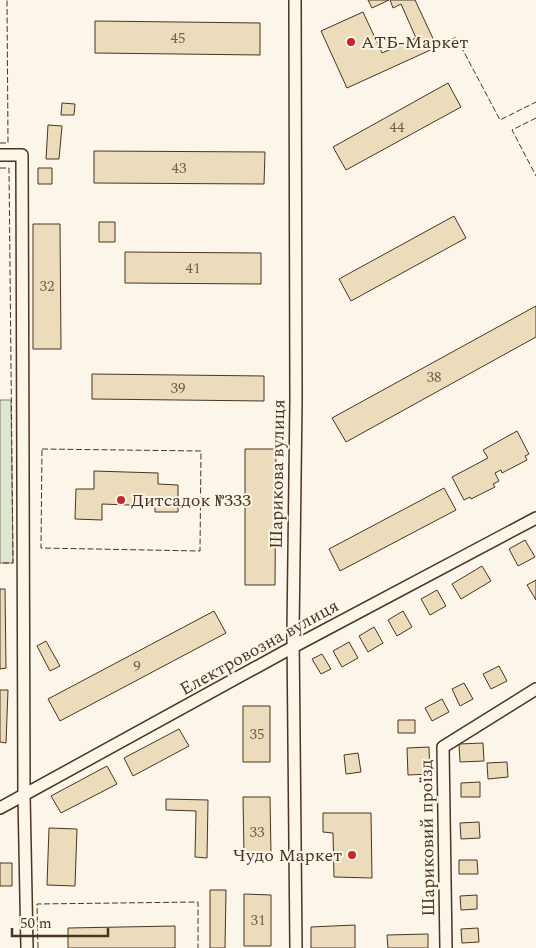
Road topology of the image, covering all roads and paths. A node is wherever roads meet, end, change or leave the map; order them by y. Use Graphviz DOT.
graph roads {
  1 [pos="295,0"];
  2 [pos="0,155"];
  3 [pos="536,518"];
  4 [pos="293,647"];
  5 [pos="536,689"];
  6 [pos="24,795"];
  7 [pos="0,808"];
  8 [pos="27,948"];
  9 [pos="296,948"];
  10 [pos="446,948"];
  1 -- 4 [label="street, Шарикова вулиця"];
  2 -- 6 [label="street"];
  3 -- 4 [label="street, Електровозна вулиця"];
  4 -- 6 [label="street, Електровозна вулиця"];
  4 -- 9 [label="street, Шарикова вулиця"];
  5 -- 10 [label="street, Шариковий проїзд"];
  6 -- 7 [label="street, Електровозна вулиця"];
  6 -- 8 [label="street"];
}
